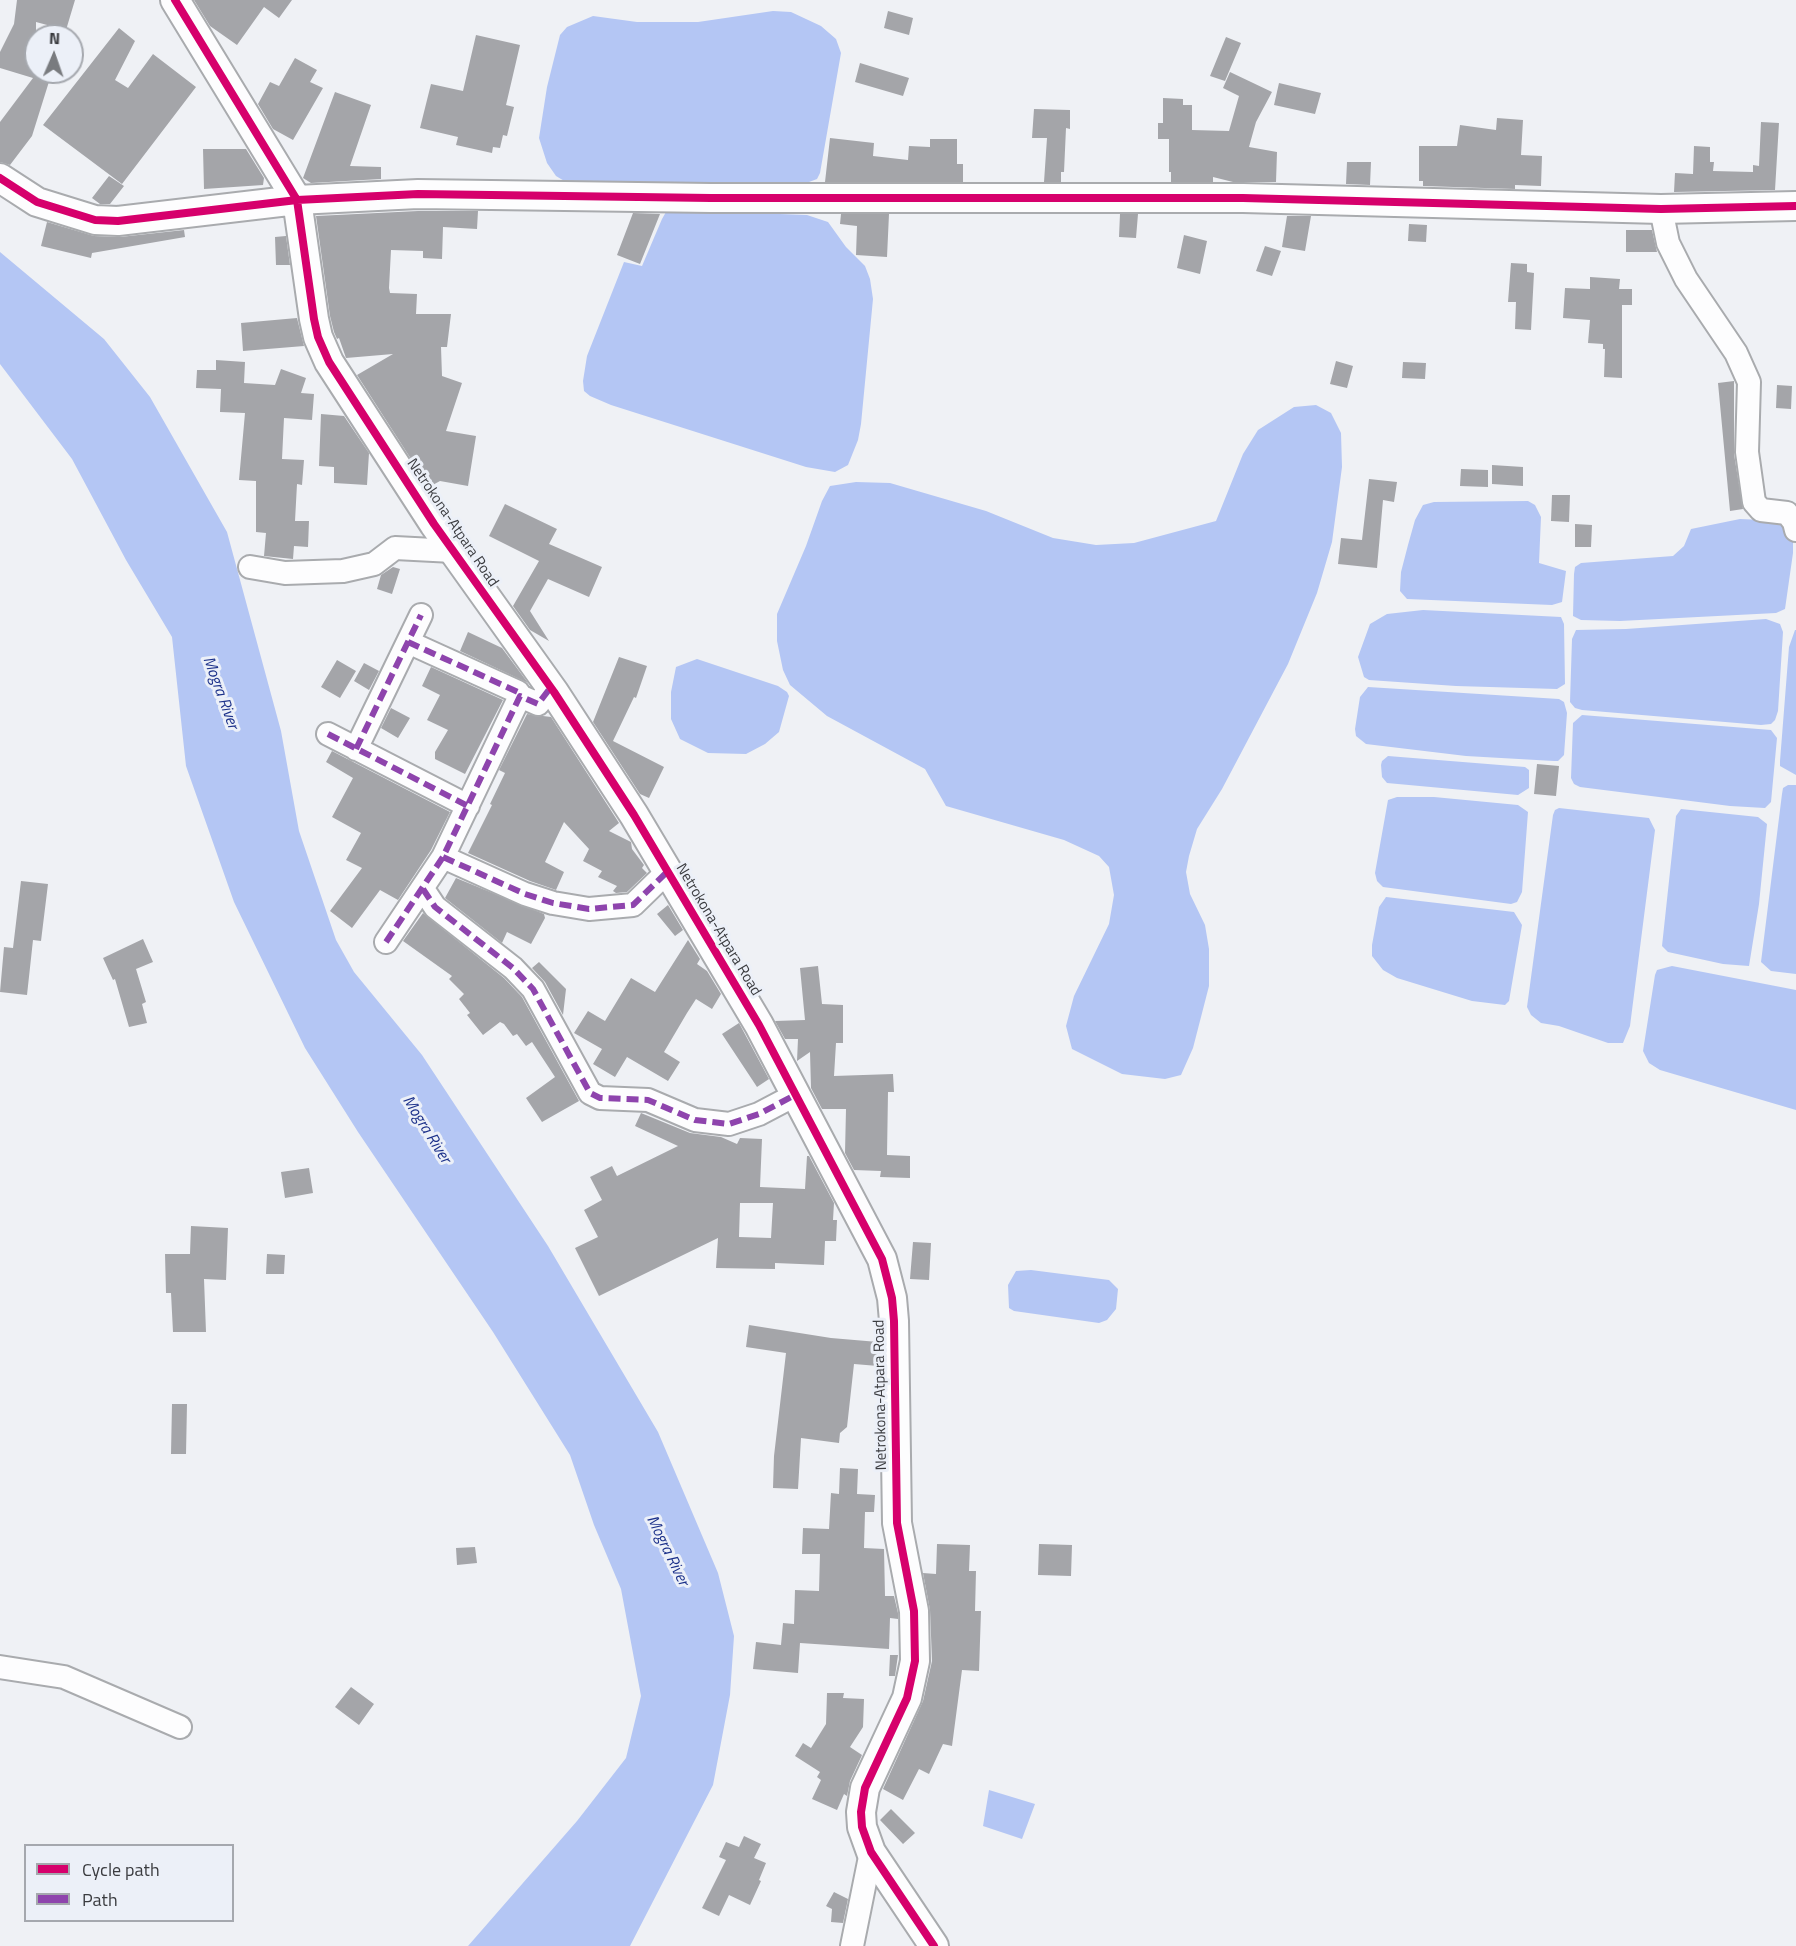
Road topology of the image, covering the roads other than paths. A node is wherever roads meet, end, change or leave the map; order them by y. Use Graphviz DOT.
graph roads {
  1 [pos="180,2"];
  2 [pos="0,178"];
  3 [pos="297,200"];
  4 [pos="1796,206"];
  5 [pos="1661,209"];
  6 [pos="1796,530"];
  7 [pos="453,550"];
  8 [pos="250,567"];
  9 [pos="421,615"];
  10 [pos="408,642"];
  11 [pos="550,687"];
  12 [pos="520,696"];
  13 [pos="328,734"];
  14 [pos="356,749"];
  15 [pos="468,806"];
  16 [pos="443,857"];
  17 [pos="668,872"];
  18 [pos="423,889"];
  19 [pos="386,942"];
  20 [pos="796,1094"];
  21 [pos="0,1667"];
  22 [pos="180,1727"];
  23 [pos="871,1852"];
  24 [pos="852,1946"];
  25 [pos="934,1946"];
  1 -- 3 [label="street, Netrokona-Atpara Road"];
  2 -- 3 [label="street"];
  3 -- 5 [label="street"];
  3 -- 7 [label="street, Netrokona-Atpara Road"];
  4 -- 5 [label="street"];
  5 -- 6 [label="street"];
  7 -- 8 [label="street"];
  7 -- 11 [label="street, Netrokona-Atpara Road"];
  9 -- 10 [label="street"];
  10 -- 12 [label="street"];
  10 -- 14 [label="street"];
  11 -- 12 [label="street"];
  11 -- 17 [label="street, Netrokona-Atpara Road"];
  12 -- 15 [label="street"];
  13 -- 14 [label="street"];
  14 -- 15 [label="street"];
  15 -- 16 [label="street"];
  16 -- 17 [label="street"];
  16 -- 18 [label="street"];
  17 -- 20 [label="street, Netrokona-Atpara Road"];
  18 -- 19 [label="street"];
  18 -- 20 [label="street"];
  20 -- 23 [label="street, Netrokona-Atpara Road"];
  21 -- 22 [label="street"];
  23 -- 24 [label="street"];
  23 -- 25 [label="street, Netrokona-Atpara Road"];
}
